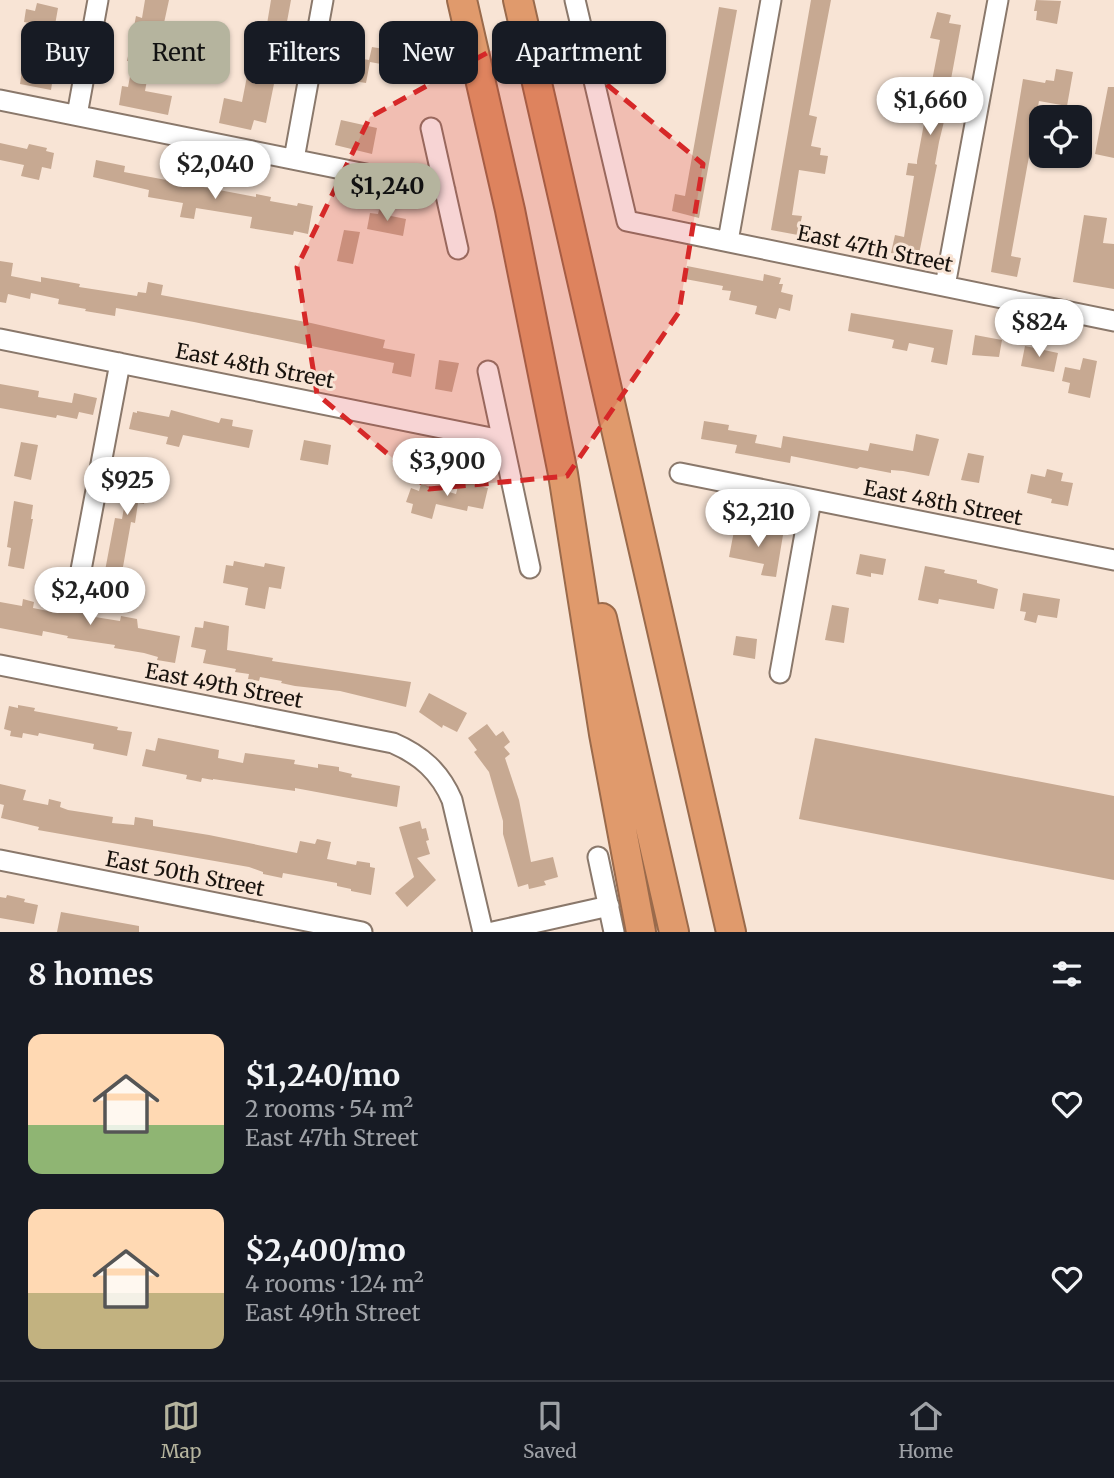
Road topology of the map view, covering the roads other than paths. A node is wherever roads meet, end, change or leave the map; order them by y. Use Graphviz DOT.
graph roads {
  1 [pos="98,0"];
  2 [pos="323,0"];
  3 [pos="462,0"];
  4 [pos="518,0"];
  5 [pos="575,0"];
  6 [pos="771,0"];
  7 [pos="998,0"];
  8 [pos="0,100"];
  9 [pos="77,115"];
  10 [pos="431,128"];
  11 [pos="294,159"];
  12 [pos="445,190"];
  13 [pos="727,241"];
  14 [pos="458,249"];
  15 [pos="945,286"];
  16 [pos="1114,321"];
  17 [pos="0,339"];
  18 [pos="120,363"];
  19 [pos="488,371"];
  20 [pos="502,439"];
  21 [pos="680,473"];
  22 [pos="563,474"];
  23 [pos="811,500"];
  24 [pos="1114,560"];
  25 [pos="530,568"];
  26 [pos="80,569"];
  27 [pos="0,666"];
  28 [pos="779,673"];
  29 [pos="598,857"];
  30 [pos="0,860"];
  31 [pos="609,906"];
  32 [pos="362,932"];
  33 [pos="483,932"];
  34 [pos="493,932"];
  35 [pos="614,932"];
  36 [pos="641,932"];
  37 [pos="674,932"];
  38 [pos="731,932"];
  1 -- 9 [label="street"];
  2 -- 11 [label="street"];
  3 -- 22 [label="highway"];
  4 -- 38 [label="highway"];
  5 -- 13 [label="street, East 47th Street"];
  6 -- 13 [label="street"];
  7 -- 15 [label="street"];
  8 -- 9 [label="street"];
  9 -- 11 [label="street"];
  10 -- 12 [label="street"];
  11 -- 12 [label="street"];
  12 -- 14 [label="street"];
  13 -- 15 [label="street, East 47th Street"];
  15 -- 16 [label="street, East 47th Street"];
  17 -- 18 [label="street, East 48th Street"];
  18 -- 20 [label="street, East 48th Street"];
  18 -- 26 [label="street"];
  19 -- 20 [label="street"];
  20 -- 25 [label="street"];
  21 -- 23 [label="street, East 48th Street"];
  22 -- 36 [label="highway"];
  22 -- 37 [label="highway"];
  23 -- 24 [label="street, East 48th Street"];
  23 -- 28 [label="street"];
  27 -- 33 [label="street, East 49th Street"];
  29 -- 31 [label="street"];
  30 -- 32 [label="street, East 50th Street"];
  31 -- 34 [label="street"];
  31 -- 35 [label="street"];
}
